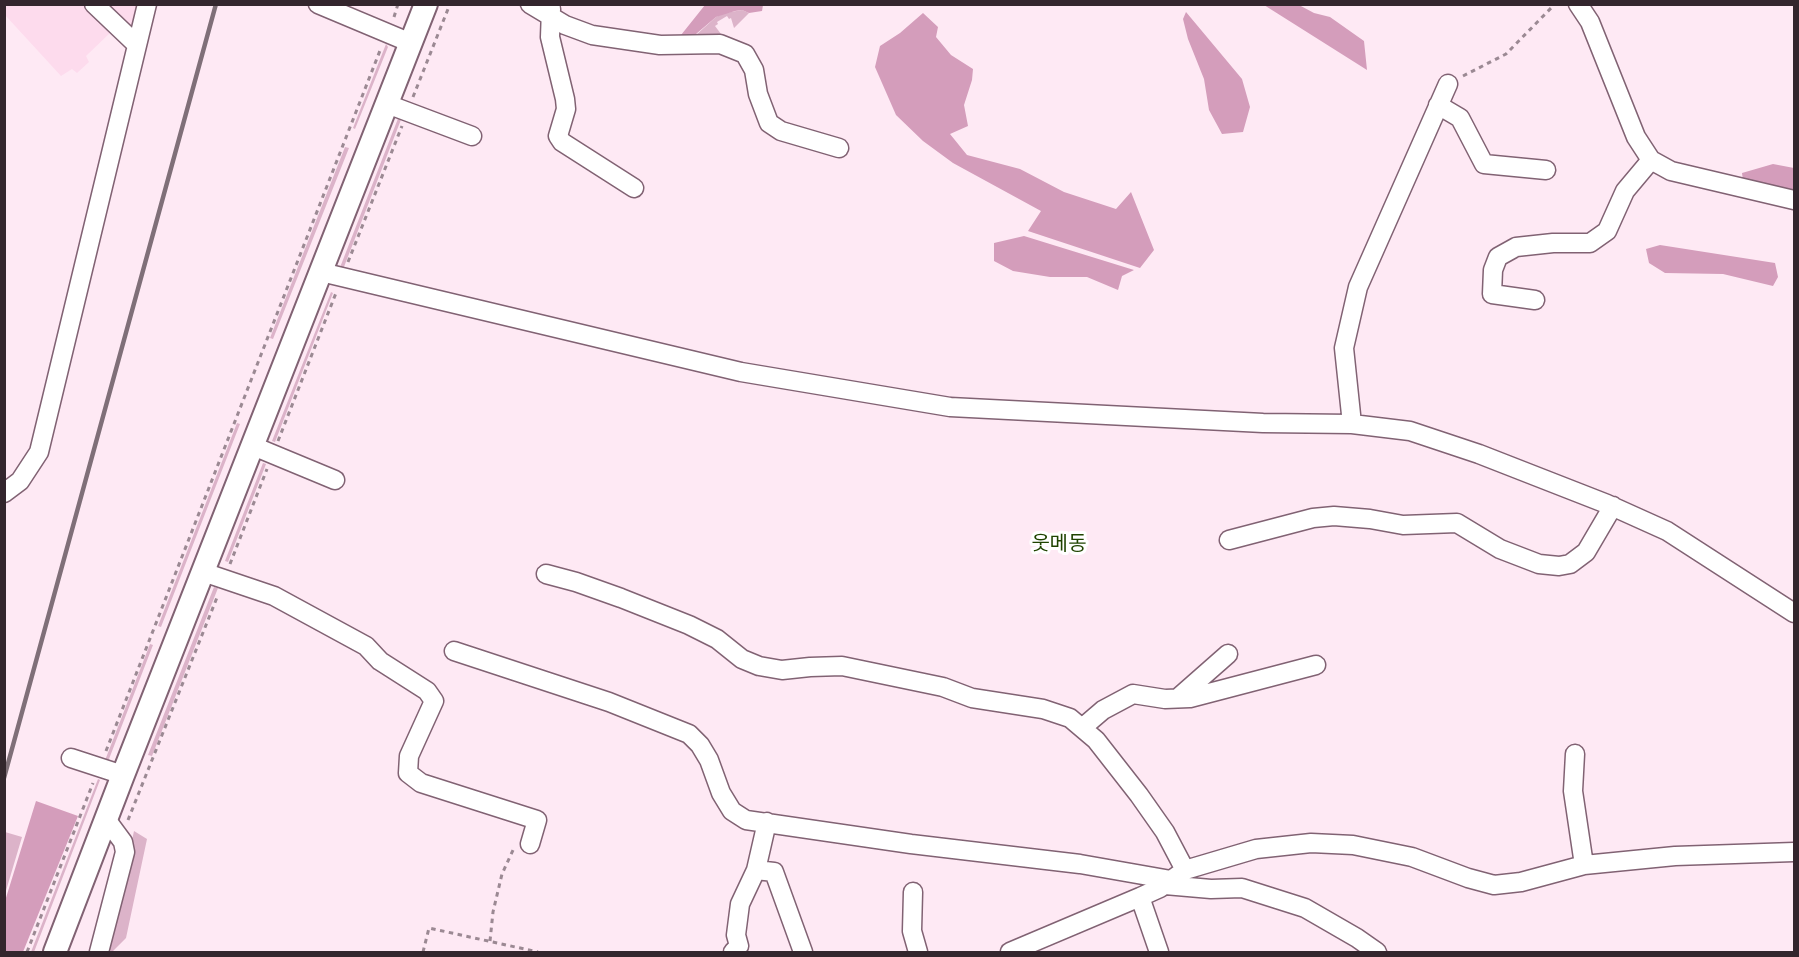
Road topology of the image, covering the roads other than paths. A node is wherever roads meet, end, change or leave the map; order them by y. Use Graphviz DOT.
graph roads {
  1 [pos="94,4"];
  2 [pos="147,4"];
  3 [pos="318,4"];
  4 [pos="426,4"];
  5 [pos="530,4"];
  6 [pos="1578,4"];
  7 [pos="551,11"];
  8 [pos="411,43"];
  9 [pos="137,45"];
  10 [pos="1448,84"];
  11 [pos="1438,105"];
  12 [pos="397,108"];
  13 [pos="472,136"];
  14 [pos="839,148"];
  15 [pos="1651,160"];
  16 [pos="1546,170"];
  17 [pos="634,188"];
  18 [pos="1794,200"];
  19 [pos="332,274"];
  20 [pos="1535,300"];
  21 [pos="1352,424"];
  22 [pos="263,450"];
  23 [pos="335,480"];
  24 [pos="4,493"];
  25 [pos="1612,506"];
  26 [pos="1229,540"];
  27 [pos="203,572"];
  28 [pos="546,574"];
  29 [pos="1794,613"];
  30 [pos="454,651"];
  31 [pos="1228,654"];
  32 [pos="1316,664"];
  33 [pos="1178,698"];
  34 [pos="1082,728"];
  35 [pos="1575,754"];
  36 [pos="71,758"];
  37 [pos="123,775"];
  38 [pos="767,822"];
  39 [pos="113,828"];
  40 [pos="530,844"];
  41 [pos="1794,852"];
  42 [pos="1584,865"];
  43 [pos="756,870"];
  44 [pos="1174,878"];
  45 [pos="913,892"];
  46 [pos="1140,897"];
  47 [pos="55,952"];
  48 [pos="99,952"];
  49 [pos="733,952"];
  50 [pos="803,952"];
  51 [pos="918,952"];
  52 [pos="1011,952"];
  53 [pos="1159,952"];
  54 [pos="1377,952"];
  1 -- 9 [label="street"];
  2 -- 9 [label="street"];
  3 -- 8 [label="street"];
  4 -- 8 [label="main road"];
  5 -- 7 [label="street"];
  6 -- 15 [label="street"];
  7 -- 14 [label="street"];
  7 -- 17 [label="street"];
  8 -- 12 [label="main road"];
  9 -- 24 [label="street"];
  10 -- 11 [label="street"];
  11 -- 16 [label="street"];
  11 -- 21 [label="street"];
  12 -- 13 [label="street"];
  12 -- 19 [label="main road"];
  15 -- 18 [label="street"];
  15 -- 20 [label="street"];
  19 -- 21 [label="street"];
  19 -- 22 [label="main road"];
  21 -- 25 [label="street"];
  22 -- 23 [label="street"];
  22 -- 27 [label="main road"];
  25 -- 26 [label="street"];
  25 -- 29 [label="street"];
  27 -- 37 [label="main road"];
  27 -- 40 [label="street"];
  28 -- 34 [label="street"];
  30 -- 38 [label="street"];
  31 -- 33 [label="street"];
  32 -- 33 [label="street"];
  33 -- 34 [label="street"];
  34 -- 44 [label="street"];
  35 -- 42 [label="street"];
  36 -- 37 [label="street"];
  37 -- 39 [label="main road"];
  38 -- 43 [label="street"];
  38 -- 44 [label="street"];
  39 -- 47 [label="main road"];
  39 -- 48 [label="street"];
  41 -- 42 [label="street"];
  42 -- 44 [label="street"];
  43 -- 49 [label="street"];
  43 -- 50 [label="street"];
  44 -- 46 [label="street"];
  44 -- 54 [label="street"];
  45 -- 51 [label="street"];
  46 -- 52 [label="street"];
  46 -- 53 [label="street"];
}
